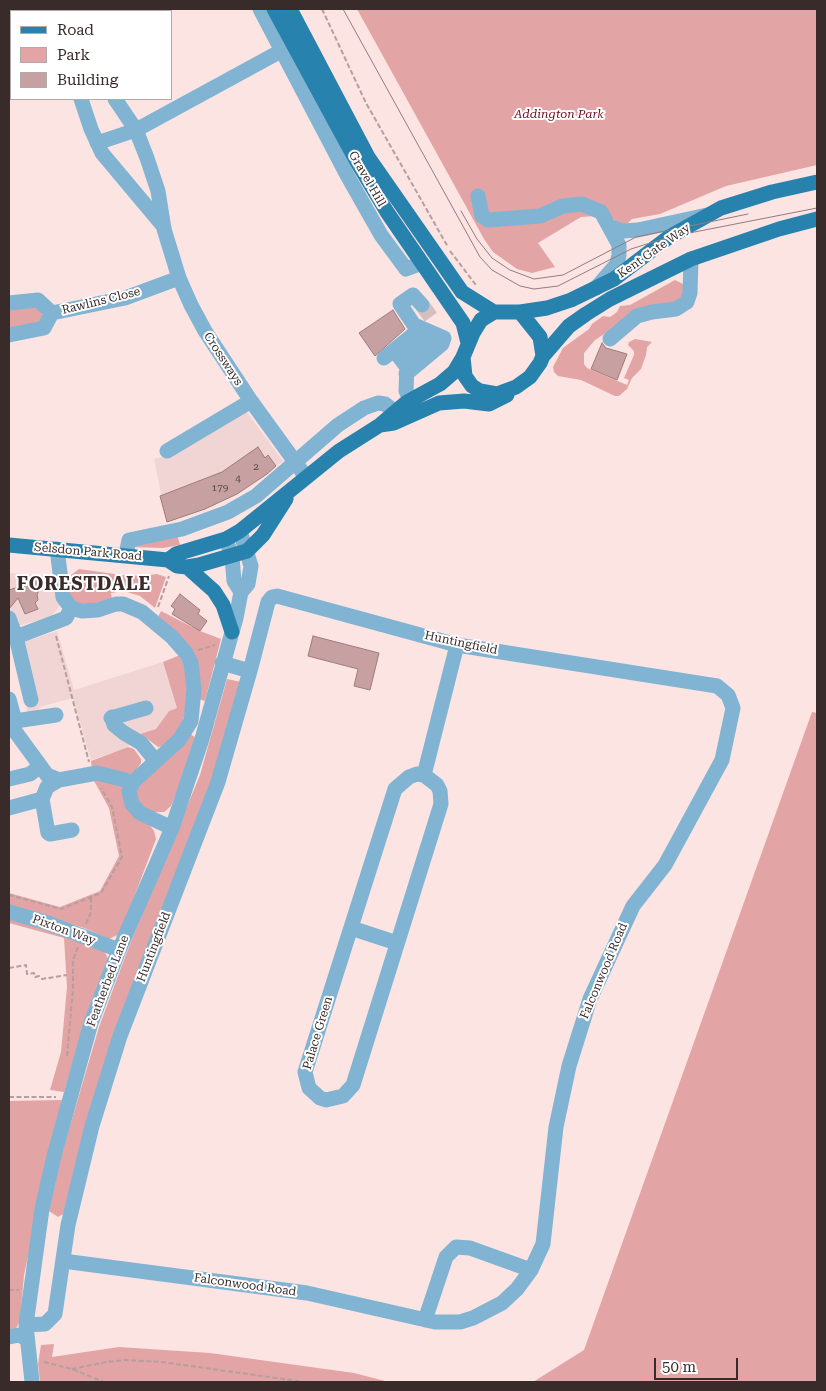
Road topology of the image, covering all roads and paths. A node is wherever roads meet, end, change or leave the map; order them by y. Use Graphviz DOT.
graph roads {
  1 [pos="260,9"];
  2 [pos="274,9"];
  3 [pos="290,9"];
  4 [pos="322,9"];
  5 [pos="281,51"];
  6 [pos="81,100"];
  7 [pos="116,100"];
  8 [pos="136,130"];
  9 [pos="97,143"];
  10 [pos="817,182"];
  11 [pos="478,196"];
  12 [pos="430,215"];
  13 [pos="707,215"];
  14 [pos="425,218"];
  15 [pos="817,219"];
  16 [pos="611,227"];
  17 [pos="164,228"];
  18 [pos="691,258"];
  19 [pos="418,266"];
  20 [pos="178,278"];
  21 [pos="478,288"];
  22 [pos="593,291"];
  23 [pos="9,303"];
  24 [pos="422,305"];
  25 [pos="494,312"];
  26 [pos="520,312"];
  27 [pos="52,313"];
  28 [pos="435,334"];
  29 [pos="9,335"];
  30 [pos="610,339"];
  31 [pos="465,350"];
  32 [pos="543,356"];
  33 [pos="400,361"];
  34 [pos="516,387"];
  35 [pos="411,400"];
  36 [pos="251,401"];
  37 [pos="394,411"];
  38 [pos="380,425"];
  39 [pos="167,451"];
  40 [pos="296,464"];
  41 [pos="306,476"];
  42 [pos="292,490"];
  43 [pos="240,531"];
  44 [pos="226,540"];
  45 [pos="9,545"];
  46 [pos="57,549"];
  47 [pos="246,551"];
  48 [pos="126,555"];
  49 [pos="232,557"];
  50 [pos="169,567"];
  51 [pos="188,567"];
  52 [pos="241,592"];
  53 [pos="71,608"];
  54 [pos="9,618"];
  55 [pos="152,621"];
  56 [pos="52,623"];
  57 [pos="231,636"];
  58 [pos="16,637"];
  59 [pos="457,645"];
  60 [pos="186,653"];
  61 [pos="222,663"];
  62 [pos="250,671"];
  63 [pos="728,695"];
  64 [pos="9,699"];
  65 [pos="31,700"];
  66 [pos="146,708"];
  67 [pos="56,715"];
  68 [pos="12,723"];
  69 [pos="155,760"];
  70 [pos="39,767"];
  71 [pos="91,774"];
  72 [pos="424,775"];
  73 [pos="9,779"];
  74 [pos="59,780"];
  75 [pos="133,782"];
  76 [pos="42,800"];
  77 [pos="9,808"];
  78 [pos="172,828"];
  79 [pos="72,830"];
  80 [pos="9,895"];
  81 [pos="91,897"];
  82 [pos="9,912"];
  83 [pos="85,928"];
  84 [pos="351,928"];
  85 [pos="80,942"];
  86 [pos="397,943"];
  87 [pos="119,950"];
  88 [pos="9,968"];
  89 [pos="67,975"];
  90 [pos="67,1060"];
  91 [pos="9,1097"];
  92 [pos="69,1097"];
  93 [pos="41,1219"];
  94 [pos="68,1225"];
  95 [pos="63,1262"];
  96 [pos="531,1270"];
  97 [pos="425,1320"];
  98 [pos="26,1332"];
  99 [pos="9,1337"];
  100 [pos="30,1358"];
  101 [pos="72,1369"];
  102 [pos="32,1382"];
  103 [pos="104,1382"];
  104 [pos="305,1382"];
  1 -- 5 [label="street, Gravel Hill"];
  2 -- 19 [label="main road, Gravel Hill"];
  3 -- 25 [label="main road, Gravel Hill"];
  4 -- 12 [label="path"];
  5 -- 8 [label="street"];
  5 -- 19 [label="street, Gravel Hill"];
  6 -- 9 [label="street, Crossways"];
  7 -- 8 [label="street, Crossways"];
  8 -- 9 [label="street"];
  8 -- 17 [label="street, Crossways"];
  9 -- 17 [label="street, Crossways"];
  10 -- 13 [label="main road, Kent Gate Way"];
  11 -- 16 [label="street"];
  12 -- 14 [label="path"];
  12 -- 21 [label="path"];
  13 -- 16 [label="street"];
  13 -- 22 [label="main road, Kent Gate Way"];
  15 -- 18 [label="main road, Kent Gate Way"];
  16 -- 22 [label="street"];
  17 -- 20 [label="street, Crossways"];
  18 -- 30 [label="street"];
  18 -- 32 [label="main road, Kent Gate Way"];
  19 -- 31 [label="main road, Gravel Hill"];
  20 -- 27 [label="street, Rawlins Close"];
  20 -- 36 [label="street, Crossways"];
  22 -- 26 [label="main road, Kent Gate Way"];
  23 -- 27 [label="street, Rawlins Close"];
  24 -- 28 [label="street"];
  25 -- 26 [label="main road"];
  25 -- 31 [label="main road"];
  26 -- 32 [label="main road"];
  27 -- 29 [label="street, Rawlins Close"];
  28 -- 31 [label="street"];
  28 -- 33 [label="street"];
  28 -- 33 [label="street"];
  31 -- 34 [label="main road"];
  31 -- 35 [label="main road"];
  32 -- 34 [label="main road"];
  33 -- 35 [label="street"];
  34 -- 38 [label="main road"];
  35 -- 37 [label="main road"];
  36 -- 39 [label="street"];
  36 -- 40 [label="street, Crossways"];
  37 -- 38 [label="main road"];
  37 -- 40 [label="street"];
  38 -- 41 [label="main road"];
  40 -- 41 [label="street, Crossways"];
  40 -- 48 [label="street"];
  41 -- 42 [label="main road"];
  42 -- 43 [label="main road"];
  42 -- 47 [label="main road"];
  43 -- 44 [label="main road"];
  43 -- 47 [label="street, Featherbed Lane"];
  44 -- 49 [label="street"];
  44 -- 50 [label="main road"];
  45 -- 46 [label="main road, Selsdon Park Road"];
  46 -- 48 [label="main road, Selsdon Park Road"];
  46 -- 53 [label="street"];
  47 -- 49 [label="main road"];
  47 -- 52 [label="street, Featherbed Lane"];
  48 -- 50 [label="main road, Selsdon Park Road"];
  49 -- 51 [label="main road"];
  49 -- 52 [label="street"];
  50 -- 51 [label="main road, Selsdon Park Road"];
  50 -- 55 [label="path"];
  51 -- 57 [label="main road"];
  52 -- 57 [label="street, Featherbed Lane"];
  53 -- 55 [label="street"];
  53 -- 56 [label="street"];
  54 -- 58 [label="street"];
  55 -- 60 [label="street"];
  56 -- 58 [label="street"];
  56 -- 71 [label="path"];
  57 -- 60 [label="path"];
  57 -- 61 [label="street, Featherbed Lane"];
  58 -- 65 [label="street"];
  59 -- 62 [label="street, Huntingfield"];
  59 -- 63 [label="street, Huntingfield"];
  59 -- 72 [label="street"];
  60 -- 69 [label="street"];
  61 -- 62 [label="street"];
  61 -- 78 [label="street, Featherbed Lane"];
  62 -- 94 [label="street, Huntingfield"];
  63 -- 96 [label="street, Falconwood Road"];
  64 -- 68 [label="street"];
  66 -- 69 [label="street"];
  67 -- 68 [label="street"];
  68 -- 70 [label="street"];
  69 -- 75 [label="street"];
  70 -- 73 [label="street"];
  70 -- 74 [label="street"];
  71 -- 74 [label="street"];
  71 -- 75 [label="street"];
  71 -- 81 [label="path"];
  72 -- 84 [label="street, Palace Green"];
  72 -- 86 [label="street, Palace Green"];
  74 -- 76 [label="street"];
  75 -- 78 [label="street"];
  76 -- 77 [label="street"];
  76 -- 79 [label="street"];
  78 -- 87 [label="street, Featherbed Lane"];
  80 -- 81 [label="path"];
  81 -- 83 [label="path"];
  82 -- 87 [label="street, Pixton Way"];
  84 -- 86 [label="street"];
  84 -- 86 [label="street, Palace Green"];
  85 -- 90 [label="path"];
  87 -- 92 [label="street, Featherbed Lane"];
  88 -- 89 [label="path"];
  91 -- 92 [label="path"];
  92 -- 93 [label="street, Featherbed Lane"];
  93 -- 94 [label="street"];
  93 -- 98 [label="street, Featherbed Lane"];
  94 -- 95 [label="street, Huntingfield"];
  95 -- 97 [label="street, Falconwood Road"];
  95 -- 98 [label="street, Huntingfield"];
  96 -- 97 [label="street, Falconwood Road"];
  96 -- 97 [label="street"];
  98 -- 99 [label="street, Huntingfield"];
  98 -- 100 [label="street, Featherbed Lane"];
  100 -- 101 [label="path"];
  100 -- 102 [label="street, Featherbed Lane"];
  101 -- 103 [label="path"];
  101 -- 104 [label="path"];
}
